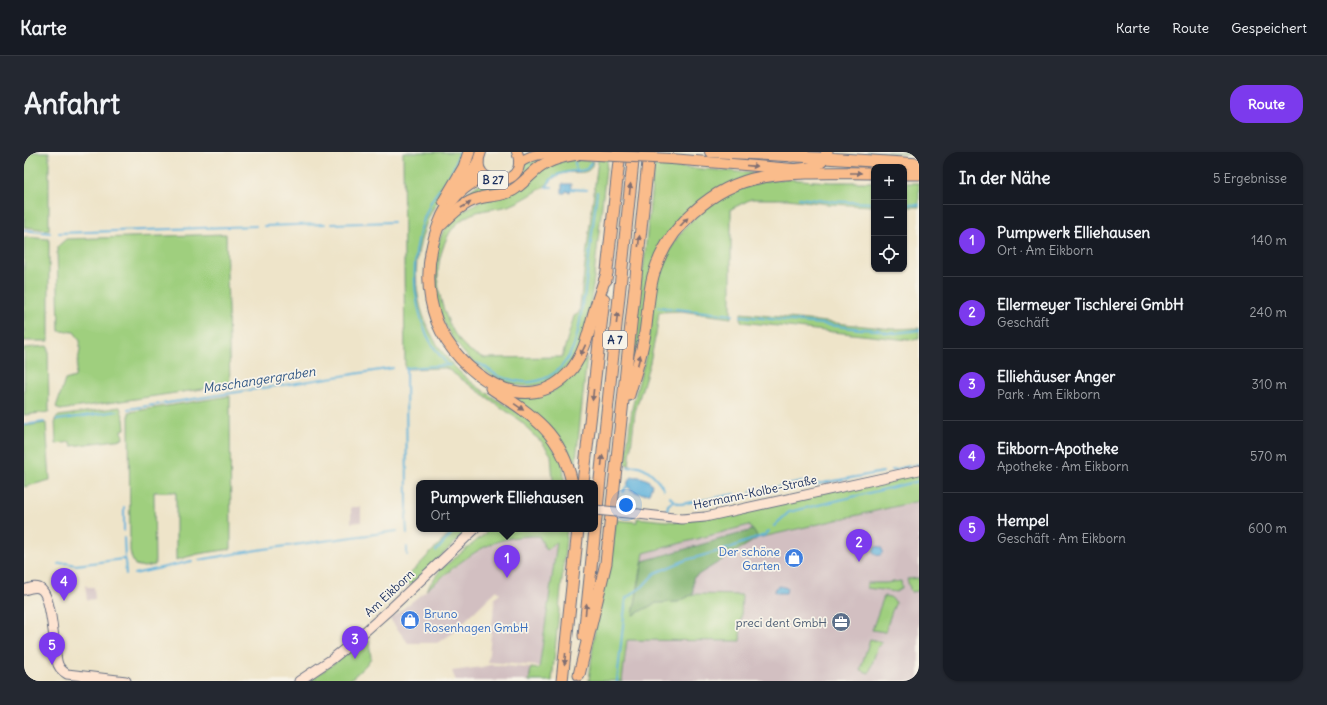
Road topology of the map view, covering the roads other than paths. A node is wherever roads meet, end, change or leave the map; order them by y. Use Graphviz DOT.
graph roads {
  1 [pos="469,152"];
  2 [pos="517,152"];
  3 [pos="620,152"];
  4 [pos="634,152"];
  5 [pos="649,152"];
  6 [pos="710,152"];
  7 [pos="803,152"];
  8 [pos="855,152"];
  9 [pos="579,154"];
  10 [pos="826,155"];
  11 [pos="791,156"];
  12 [pos="479,157"];
  13 [pos="881,162"];
  14 [pos="519,163"];
  15 [pos="919,164"];
  16 [pos="793,169"];
  17 [pos="839,173"];
  18 [pos="871,173"];
  19 [pos="907,174"];
  20 [pos="919,174"];
  21 [pos="486,177"];
  22 [pos="447,197"];
  23 [pos="436,230"];
  24 [pos="607,273"];
  25 [pos="621,424"];
  26 [pos="919,470"];
  27 [pos="571,480"];
  28 [pos="583,480"];
  29 [pos="598,499"];
  30 [pos="598,510"];
  31 [pos="472,532"];
  32 [pos="575,532"];
  33 [pos="578,532"];
  34 [pos="595,532"];
  35 [pos="575,551"];
  36 [pos="24,590"];
  37 [pos="579,678"];
  38 [pos="126,681"];
  39 [pos="299,681"];
  40 [pos="562,681"];
  1 -- 22 [label="highway"];
  2 -- 14 [label="main road, B 27"];
  3 -- 24 [label="highway, A 7"];
  29 -- 4 [label="highway, A 7, one-way"];
  25 -- 5 [label="highway, one-way"];
  6 -- 11 [label="main road"];
  7 -- 11 [label="highway"];
  8 -- 13 [label="highway"];
  9 -- 14 [label="main road, B 27"];
  9 -- 16 [label="main road, B 27, one-way, bridge"];
  23 -- 9 [label="highway, one-way"];
  10 -- 11 [label="main road"];
  10 -- 13 [label="highway"];
  10 -- 16 [label="main road"];
  12 -- 21 [label="main road, B 27"];
  12 -- 22 [label="highway"];
  13 -- 15 [label="highway"];
  14 -- 21 [label="main road, B 27"];
  16 -- 17 [label="highway, B 27"];
  17 -- 18 [label="highway, B 27, one-way"];
  25 -- 17 [label="highway, one-way"];
  19 -- 20 [label="highway"];
  21 -- 23 [label="highway"];
  22 -- 27 [label="highway, one-way"];
  24 -- 23 [label="highway, one-way"];
  24 -- 28 [label="highway, A 7, one-way"];
  25 -- 37 [label="highway"];
  26 -- 30 [label="street, Hermann-Kolbe-Straße, bridge"];
  31 -- 39 [label="street, Am Eikborn"];
  32 -- 35 [label="highway"];
  33 -- 35 [label="highway"];
  37 -- 34 [label="highway, A 7, one-way"];
  35 -- 40 [label="highway, one-way"];
  36 -- 38 [label="street"];
}
